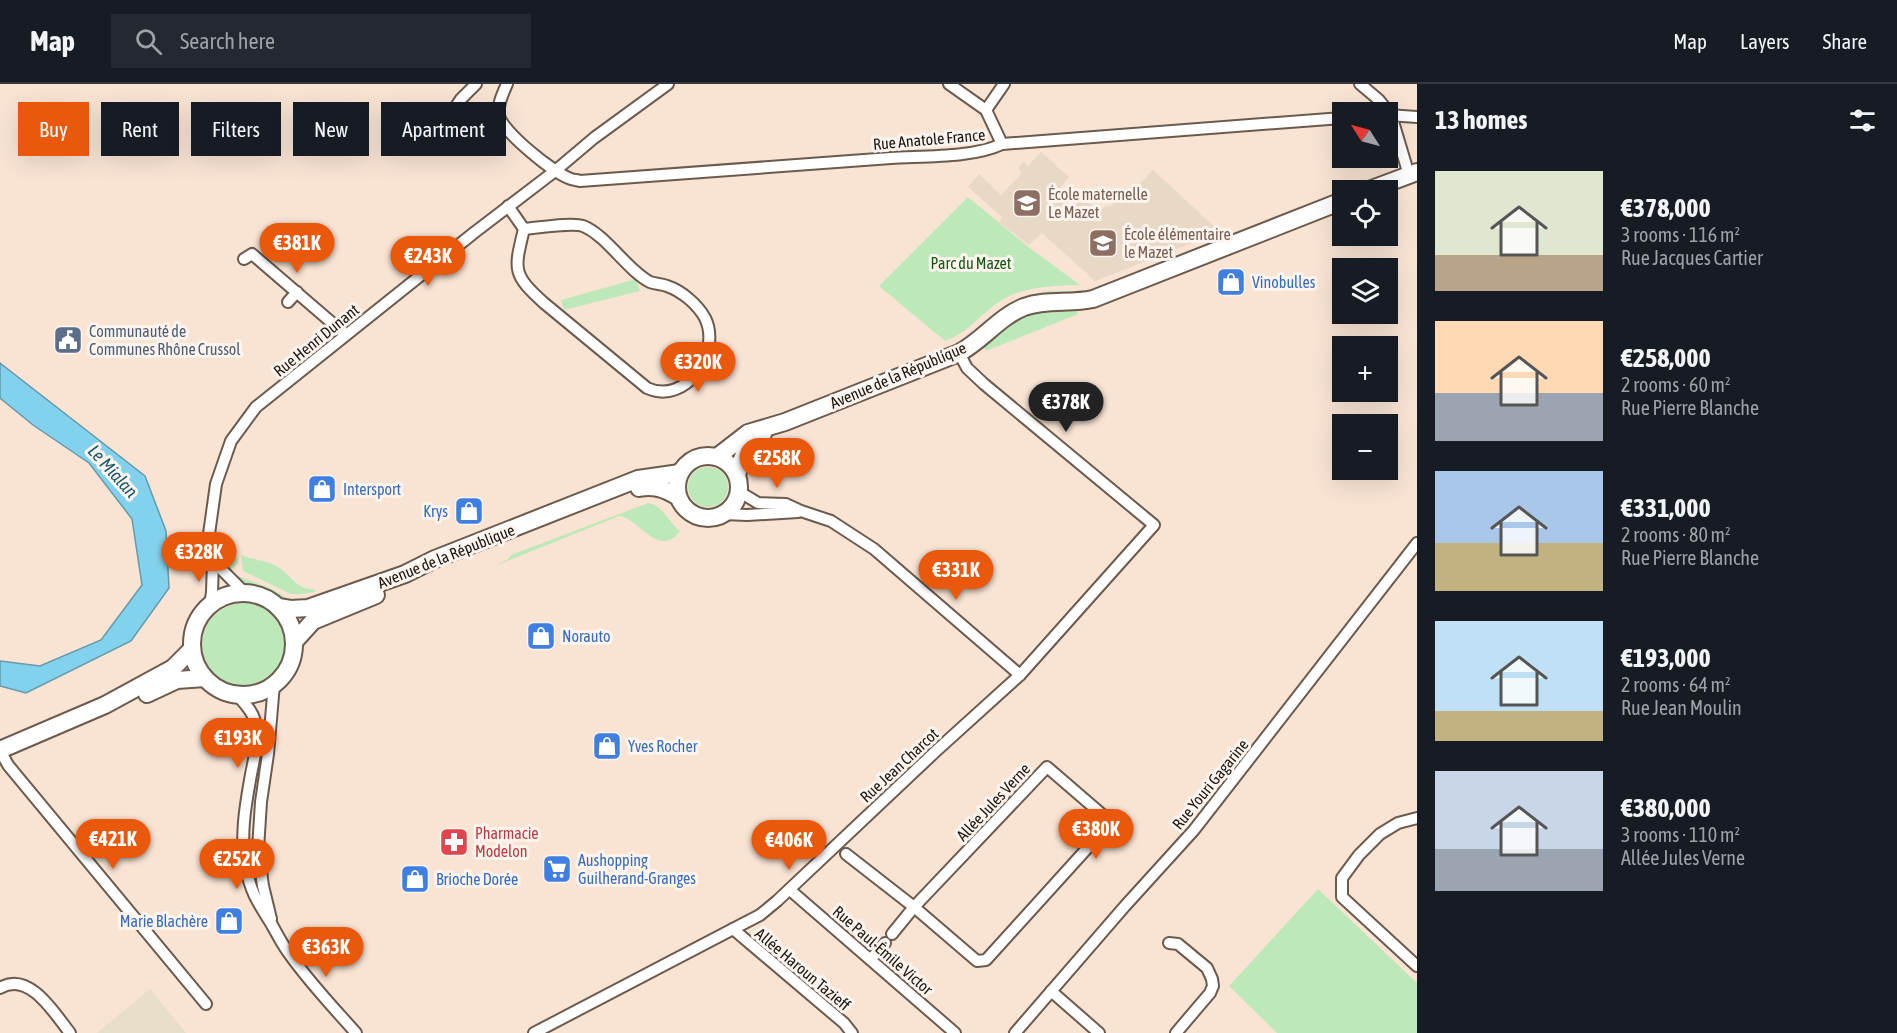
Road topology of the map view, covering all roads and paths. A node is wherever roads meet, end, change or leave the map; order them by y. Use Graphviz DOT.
graph roads {
  1 [pos="476,84"];
  2 [pos="507,84"];
  3 [pos="668,84"];
  4 [pos="949,84"];
  5 [pos="1004,84"];
  6 [pos="1360,84"];
  7 [pos="459,102"];
  8 [pos="1380,102"];
  9 [pos="986,110"];
  10 [pos="1398,116"];
  11 [pos="1417,117"];
  12 [pos="1332,119"];
  13 [pos="1398,136"];
  14 [pos="1002,144"];
  15 [pos="555,171"];
  16 [pos="1414,173"];
  17 [pos="1395,180"];
  18 [pos="1332,205"];
  19 [pos="508,206"];
  20 [pos="524,229"];
  21 [pos="244,259"];
  22 [pos="297,292"];
  23 [pos="288,302"];
  24 [pos="345,334"];
  25 [pos="959,353"];
  26 [pos="785,422"];
  27 [pos="717,457"];
  28 [pos="680,473"];
  29 [pos="737,483"];
  30 [pos="678,496"];
  31 [pos="801,512"];
  32 [pos="724,514"];
  33 [pos="1417,543"];
  34 [pos="213,561"];
  35 [pos="246,594"];
  36 [pos="210,606"];
  37 [pos="278,607"];
  38 [pos="294,642"];
  39 [pos="192,649"];
  40 [pos="1020,675"];
  41 [pos="205,678"];
  42 [pos="274,684"];
  43 [pos="237,694"];
  44 [pos="105,705"];
  45 [pos="0,750"];
  46 [pos="1417,818"];
  47 [pos="846,854"];
  48 [pos="790,890"];
  49 [pos="914,907"];
  50 [pos="272,925"];
  51 [pos="733,929"];
  52 [pos="1168,943"];
  53 [pos="871,959"];
  54 [pos="1417,966"];
  55 [pos="0,988"];
  56 [pos="1051,992"];
  57 [pos="206,1005"];
  58 [pos="1184,1024"];
  59 [pos="70,1033"];
  60 [pos="356,1033"];
  61 [pos="534,1033"];
  62 [pos="852,1033"];
  63 [pos="955,1033"];
  64 [pos="1015,1033"];
  65 [pos="1099,1033"];
  66 [pos="1176,1033"];
  67 [pos="1192,1033"];
  1 -- 7 [label="street"];
  2 -- 15 [label="street"];
  3 -- 15 [label="street, Rue Henri Dunant"];
  4 -- 9 [label="street"];
  5 -- 9 [label="street"];
  6 -- 8 [label="street"];
  9 -- 14 [label="street"];
  10 -- 11 [label="street"];
  12 -- 14 [label="street, Rue Anatole France"];
  13 -- 16 [label="street"];
  14 -- 15 [label="street, Rue Anatole France"];
  15 -- 19 [label="street, Rue Henri Dunant"];
  16 -- 17 [label="main road"];
  18 -- 25 [label="main road, Avenue de la République"];
  19 -- 20 [label="street"];
  19 -- 24 [label="street, Rue Henri Dunant"];
  20 -- 20 [label="street"];
  21 -- 22 [label="street"];
  22 -- 23 [label="street"];
  22 -- 24 [label="street"];
  24 -- 34 [label="street, Rue Henri Dunant"];
  25 -- 26 [label="main road, Avenue de la République"];
  25 -- 40 [label="street, Rue Jean Charcot"];
  26 -- 27 [label="main road, Avenue de la République"];
  26 -- 29 [label="main road, Avenue de la République"];
  27 -- 28 [label="main road"];
  27 -- 29 [label="main road"];
  28 -- 30 [label="main road"];
  28 -- 37 [label="main road, Avenue de la République"];
  29 -- 31 [label="street"];
  29 -- 32 [label="main road"];
  30 -- 32 [label="main road"];
  30 -- 38 [label="main road, Avenue de la République"];
  31 -- 32 [label="street"];
  31 -- 40 [label="street"];
  33 -- 56 [label="street, Rue Youri Gagarine"];
  34 -- 35 [label="street"];
  34 -- 36 [label="street, Rue Henri Dunant"];
  35 -- 36 [label="main road"];
  35 -- 37 [label="main road"];
  36 -- 39 [label="main road"];
  37 -- 38 [label="main road"];
  38 -- 42 [label="main road"];
  39 -- 41 [label="main road"];
  39 -- 44 [label="main road"];
  40 -- 48 [label="street, Rue Jean Charcot"];
  41 -- 43 [label="main road"];
  41 -- 44 [label="main road"];
  42 -- 43 [label="main road"];
  42 -- 50 [label="street"];
  43 -- 50 [label="street"];
  44 -- 45 [label="main road"];
  45 -- 57 [label="street"];
  46 -- 54 [label="street"];
  47 -- 49 [label="street, Allée Jules Verne"];
  48 -- 51 [label="street, Rue Jean Charcot"];
  48 -- 53 [label="street, Rue Paul-Émile Victor"];
  49 -- 49 [label="street, Allée Jules Verne"];
  49 -- 53 [label="street, Allée Jules Verne"];
  50 -- 60 [label="street"];
  51 -- 61 [label="street, Rue Jean Charcot"];
  51 -- 62 [label="street, Allée Haroun Tazieff"];
  52 -- 58 [label="street"];
  53 -- 63 [label="street, Rue Paul-Émile Victor"];
  55 -- 59 [label="street"];
  56 -- 64 [label="street, Rue Youri Gagarine"];
  56 -- 65 [label="street"];
  58 -- 66 [label="street"];
  58 -- 67 [label="street"];
}
